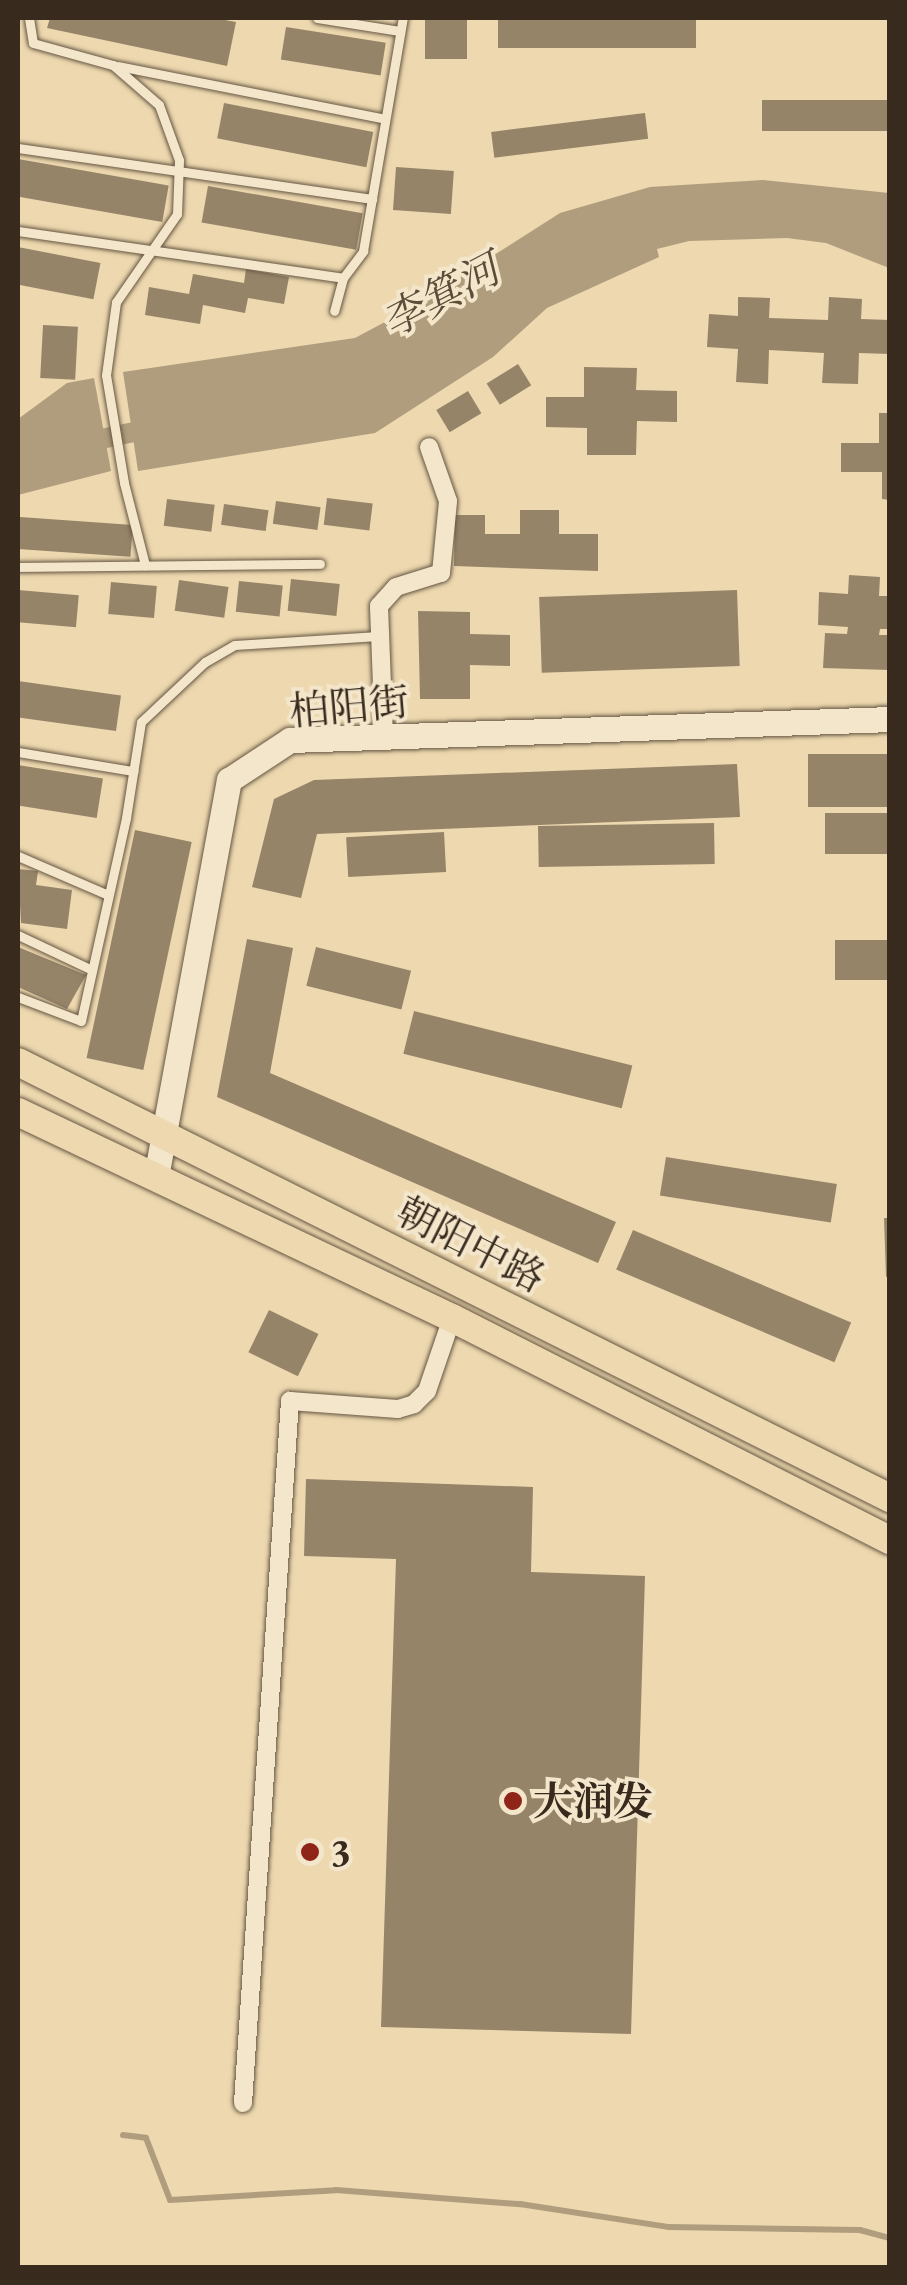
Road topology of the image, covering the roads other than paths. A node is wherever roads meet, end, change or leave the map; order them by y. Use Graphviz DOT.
graph roads {
  1 [pos="28,18"];
  2 [pos="318,18"];
  3 [pos="403,18"];
  4 [pos="400,31"];
  5 [pos="113,65"];
  6 [pos="385,119"];
  7 [pos="18,148"];
  8 [pos="178,169"];
  9 [pos="372,199"];
  10 [pos="18,231"];
  11 [pos="155,250"];
  12 [pos="343,278"];
  13 [pos="334,311"];
  14 [pos="430,447"];
  15 [pos="320,564"];
  16 [pos="145,566"];
  17 [pos="18,568"];
  18 [pos="378,636"];
  19 [pos="890,720"];
  20 [pos="384,737"];
  21 [pos="18,752"];
  22 [pos="133,771"];
  23 [pos="18,856"];
  24 [pos="108,895"];
  25 [pos="18,936"];
  26 [pos="92,970"];
  27 [pos="18,996"];
  28 [pos="18,1062"];
  29 [pos="18,1112"];
  30 [pos="164,1135"];
  31 [pos="156,1178"];
  32 [pos="452,1318"];
  33 [pos="890,1498"];
  34 [pos="890,1540"];
  35 [pos="244,2103"];
  1 -- 5 [label="lane"];
  2 -- 4 [label="lane"];
  3 -- 4 [label="lane"];
  4 -- 6 [label="lane"];
  5 -- 6 [label="lane"];
  5 -- 8 [label="lane"];
  6 -- 9 [label="lane"];
  7 -- 8 [label="lane"];
  8 -- 9 [label="lane"];
  8 -- 11 [label="lane"];
  9 -- 12 [label="lane"];
  10 -- 11 [label="lane"];
  11 -- 12 [label="lane"];
  11 -- 16 [label="lane"];
  12 -- 13 [label="lane"];
  14 -- 18 [label="street"];
  15 -- 16 [label="lane"];
  16 -- 17 [label="lane"];
  18 -- 20 [label="street"];
  18 -- 22 [label="lane"];
  19 -- 20 [label="street, 柏阳街"];
  20 -- 30 [label="street, 柏阳街"];
  21 -- 22 [label="lane"];
  22 -- 24 [label="lane"];
  23 -- 24 [label="lane"];
  24 -- 26 [label="lane"];
  25 -- 26 [label="lane"];
  26 -- 27 [label="lane"];
  28 -- 30 [label="main road, 朝阳中路"];
  29 -- 31 [label="main road, 朝阳中路"];
  30 -- 31 [label="street, 柏阳街"];
  30 -- 33 [label="main road, 朝阳中路"];
  31 -- 32 [label="main road, 朝阳中路"];
  32 -- 34 [label="main road, 朝阳中路"];
  32 -- 35 [label="street"];
}
